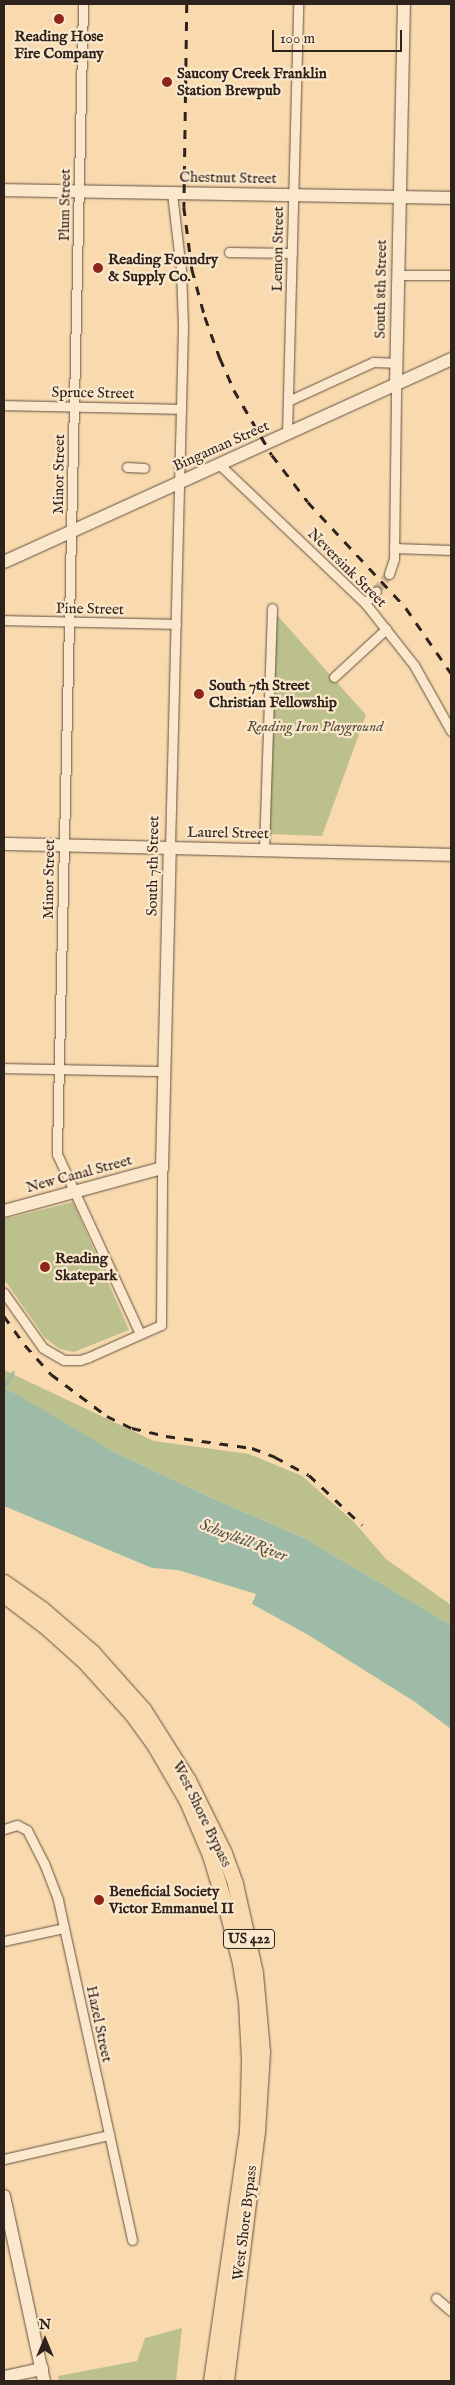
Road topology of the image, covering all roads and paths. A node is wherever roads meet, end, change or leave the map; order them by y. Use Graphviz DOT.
graph roads {
  1 [pos="83,4"];
  2 [pos="298,4"];
  3 [pos="404,4"];
  4 [pos="4,190"];
  5 [pos="79,191"];
  6 [pos="172,193"];
  7 [pos="292,195"];
  8 [pos="399,197"];
  9 [pos="451,198"];
  10 [pos="229,252"];
  11 [pos="292,253"];
  12 [pos="398,275"];
  13 [pos="451,275"];
  14 [pos="451,359"];
  15 [pos="396,363"];
  16 [pos="396,384"];
  17 [pos="288,401"];
  18 [pos="4,405"];
  19 [pos="74,407"];
  20 [pos="181,408"];
  21 [pos="287,434"];
  22 [pos="220,465"];
  23 [pos="127,467"];
  24 [pos="144,468"];
  25 [pos="181,482"];
  26 [pos="72,531"];
  27 [pos="394,548"];
  28 [pos="451,550"];
  29 [pos="4,562"];
  30 [pos="389,574"];
  31 [pos="376,591"];
  32 [pos="365,603"];
  33 [pos="272,608"];
  34 [pos="4,620"];
  35 [pos="70,622"];
  36 [pos="176,624"];
  37 [pos="386,629"];
  38 [pos="334,677"];
  39 [pos="451,731"];
  40 [pos="4,844"];
  41 [pos="64,845"];
  42 [pos="170,848"];
  43 [pos="264,850"];
  44 [pos="451,855"];
  45 [pos="4,1068"];
  46 [pos="59,1068"];
  47 [pos="165,1071"];
  48 [pos="162,1168"];
  49 [pos="74,1192"];
  50 [pos="4,1211"];
  51 [pos="4,1293"];
  52 [pos="140,1334"];
  53 [pos="4,1582"];
  54 [pos="4,1595"];
  55 [pos="4,1829"];
  56 [pos="64,1928"];
  57 [pos="4,1941"];
  58 [pos="109,2135"];
  59 [pos="4,2159"];
  60 [pos="4,2196"];
  61 [pos="132,2240"];
  62 [pos="436,2298"];
  63 [pos="451,2311"];
  64 [pos="43,2375"];
  65 [pos="4,2377"];
  66 [pos="211,2381"];
  67 [pos="226,2381"];
  1 -- 5 [label="street, Plum Street"];
  2 -- 7 [label="street, Lemon Street"];
  3 -- 8 [label="street, South 8th Street"];
  4 -- 5 [label="street, Chestnut Street"];
  5 -- 6 [label="street, Chestnut Street"];
  5 -- 19 [label="street, Plum Street"];
  6 -- 7 [label="street, Chestnut Street"];
  6 -- 20 [label="street, South 7th Street"];
  7 -- 8 [label="street, Chestnut Street"];
  7 -- 11 [label="street, Lemon Street"];
  8 -- 9 [label="street, Chestnut Street"];
  8 -- 12 [label="street, South 8th Street"];
  10 -- 11 [label="street"];
  11 -- 17 [label="street, Lemon Street"];
  12 -- 13 [label="street"];
  12 -- 15 [label="street, South 8th Street"];
  14 -- 16 [label="street, Bingaman Street"];
  15 -- 16 [label="street, South 8th Street"];
  15 -- 17 [label="street"];
  16 -- 21 [label="street, Bingaman Street"];
  16 -- 27 [label="street, South 8th Street"];
  17 -- 21 [label="street, Lemon Street"];
  18 -- 19 [label="street, Spruce Street"];
  19 -- 20 [label="street, Spruce Street"];
  19 -- 26 [label="street, Minor Street"];
  20 -- 25 [label="street, South 7th Street"];
  21 -- 22 [label="street, Bingaman Street"];
  22 -- 25 [label="street, Bingaman Street"];
  22 -- 32 [label="street, Neversink Street"];
  23 -- 24 [label="street"];
  25 -- 26 [label="street, Bingaman Street"];
  25 -- 36 [label="street, South 7th Street"];
  26 -- 29 [label="street, Bingaman Street"];
  26 -- 35 [label="street, Minor Street"];
  27 -- 28 [label="street"];
  27 -- 30 [label="street, South 8th Street"];
  31 -- 32 [label="street"];
  32 -- 37 [label="street, Neversink Street"];
  33 -- 43 [label="street"];
  34 -- 35 [label="street, Pine Street"];
  35 -- 36 [label="street, Pine Street"];
  35 -- 41 [label="street, Minor Street"];
  36 -- 42 [label="street, South 7th Street"];
  37 -- 38 [label="street"];
  37 -- 39 [label="street, Neversink Street"];
  40 -- 41 [label="street, Laurel Street"];
  41 -- 42 [label="street, Laurel Street"];
  41 -- 46 [label="street, Minor Street"];
  42 -- 43 [label="street, Laurel Street"];
  42 -- 47 [label="street, South 7th Street"];
  43 -- 44 [label="street, Laurel Street"];
  45 -- 46 [label="street"];
  46 -- 47 [label="street"];
  46 -- 49 [label="street, Minor Street"];
  47 -- 48 [label="street, South 7th Street"];
  48 -- 49 [label="street, New Canal Street"];
  48 -- 52 [label="street, South 7th Street"];
  49 -- 50 [label="street, New Canal Street"];
  49 -- 52 [label="street, Minor Street"];
  51 -- 52 [label="street"];
  53 -- 67 [label="highway, West Shore Bypass / US 422"];
  54 -- 66 [label="highway, West Shore Bypass / US 422"];
  55 -- 56 [label="street, Hazel Street"];
  56 -- 57 [label="street"];
  56 -- 58 [label="street, Hazel Street"];
  58 -- 59 [label="street"];
  58 -- 61 [label="street, Hazel Street"];
  60 -- 64 [label="street"];
  62 -- 63 [label="street"];
  64 -- 65 [label="street"];
}
